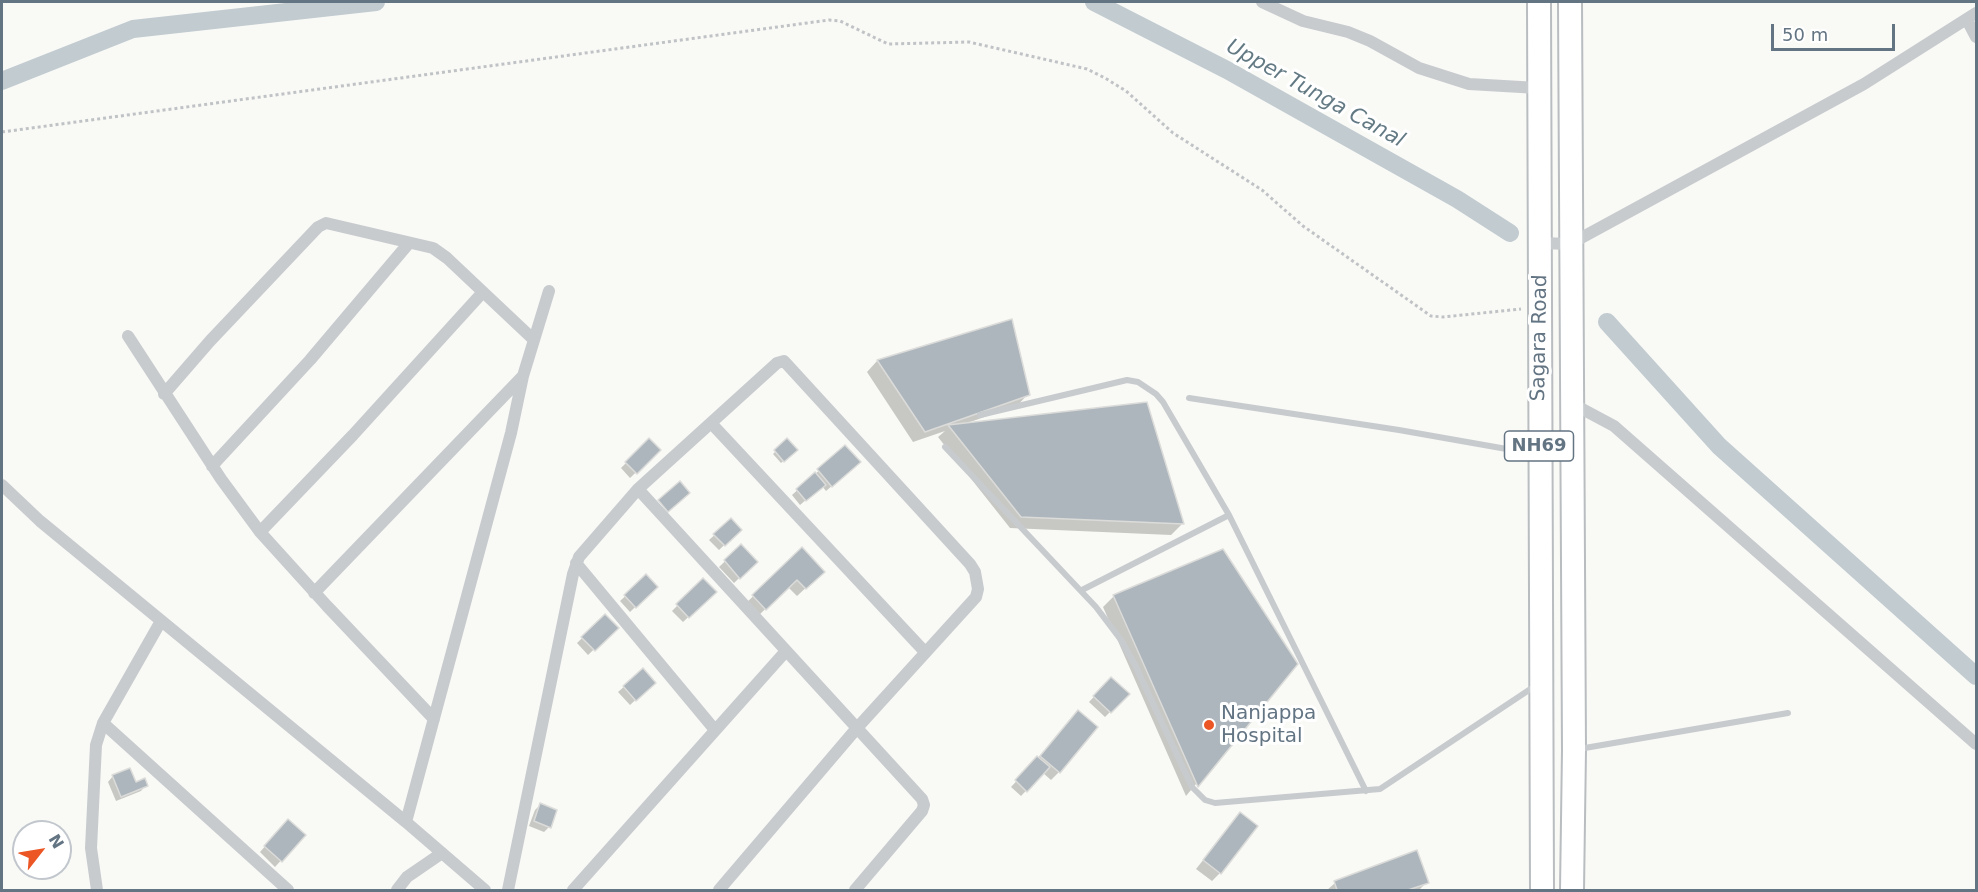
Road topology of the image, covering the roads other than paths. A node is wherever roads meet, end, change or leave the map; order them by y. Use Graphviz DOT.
graph roads {
  1 [pos="1262,2"];
  2 [pos="1539,2"];
  3 [pos="1570,2"];
  4 [pos="1972,16"];
  5 [pos="1977,37"];
  6 [pos="1538,88"];
  7 [pos="409,243"];
  8 [pos="1541,243"];
  9 [pos="1570,244"];
  10 [pos="549,291"];
  11 [pos="483,292"];
  12 [pos="128,336"];
  13 [pos="534,340"];
  14 [pos="524,376"];
  15 [pos="164,394"];
  16 [pos="1189,398"];
  17 [pos="1571,403"];
  18 [pos="980,415"];
  19 [pos="711,423"];
  20 [pos="945,447"];
  21 [pos="1539,455"];
  22 [pos="212,466"];
  23 [pos="2,485"];
  24 [pos="638,489"];
  25 [pos="1229,515"];
  26 [pos="260,532"];
  27 [pos="576,563"];
  28 [pos="1082,590"];
  29 [pos="314,592"];
  30 [pos="161,621"];
  31 [pos="786,651"];
  32 [pos="925,652"];
  33 [pos="1541,682"];
  34 [pos="1788,713"];
  35 [pos="434,719"];
  36 [pos="103,723"];
  37 [pos="857,728"];
  38 [pos="715,730"];
  39 [pos="1977,744"];
  40 [pos="1574,750"];
  41 [pos="1366,791"];
  42 [pos="406,822"];
  43 [pos="442,853"];
  44 [pos="97,891"];
  45 [pos="288,891"];
  46 [pos="397,891"];
  47 [pos="485,891"];
  48 [pos="508,891"];
  49 [pos="573,891"];
  50 [pos="719,891"];
  51 [pos="855,891"];
  52 [pos="1542,891"];
  53 [pos="1572,891"];
  1 -- 6 [label="street"];
  2 -- 6 [label="highway, Sagara Road / NH69"];
  3 -- 9 [label="highway, Sagara Road / NH69"];
  4 -- 5 [label="street"];
  4 -- 9 [label="street"];
  6 -- 8 [label="highway, Sagara Road / NH69"];
  7 -- 11 [label="street"];
  7 -- 15 [label="street"];
  7 -- 22 [label="street"];
  8 -- 9 [label="street"];
  8 -- 21 [label="highway, Sagara Road / NH69"];
  9 -- 17 [label="highway, Sagara Road / NH69"];
  10 -- 13 [label="street"];
  11 -- 13 [label="street"];
  11 -- 26 [label="street"];
  12 -- 15 [label="street"];
  13 -- 14 [label="street"];
  14 -- 29 [label="street"];
  14 -- 35 [label="street"];
  15 -- 22 [label="street"];
  16 -- 21 [label="lane"];
  17 -- 39 [label="street"];
  17 -- 40 [label="highway, Sagara Road / NH69"];
  18 -- 25 [label="lane"];
  19 -- 24 [label="street"];
  19 -- 32 [label="street"];
  19 -- 32 [label="street"];
  20 -- 28 [label="lane"];
  21 -- 33 [label="highway, Sagara Road / NH69"];
  22 -- 26 [label="street"];
  23 -- 30 [label="street"];
  24 -- 27 [label="street"];
  24 -- 31 [label="street"];
  25 -- 28 [label="lane"];
  25 -- 41 [label="lane"];
  26 -- 29 [label="street"];
  27 -- 38 [label="street"];
  27 -- 48 [label="street"];
  28 -- 41 [label="lane"];
  29 -- 35 [label="street"];
  30 -- 36 [label="street"];
  30 -- 42 [label="street"];
  31 -- 37 [label="street"];
  31 -- 38 [label="street"];
  32 -- 37 [label="street"];
  33 -- 41 [label="lane"];
  33 -- 52 [label="highway, Sagara Road / NH69"];
  34 -- 40 [label="lane"];
  35 -- 42 [label="street"];
  36 -- 44 [label="street"];
  36 -- 45 [label="street"];
  37 -- 50 [label="street"];
  37 -- 51 [label="street"];
  38 -- 49 [label="street"];
  40 -- 53 [label="highway, Sagara Road / NH69"];
  42 -- 43 [label="street"];
  43 -- 46 [label="street"];
  43 -- 47 [label="street"];
}
